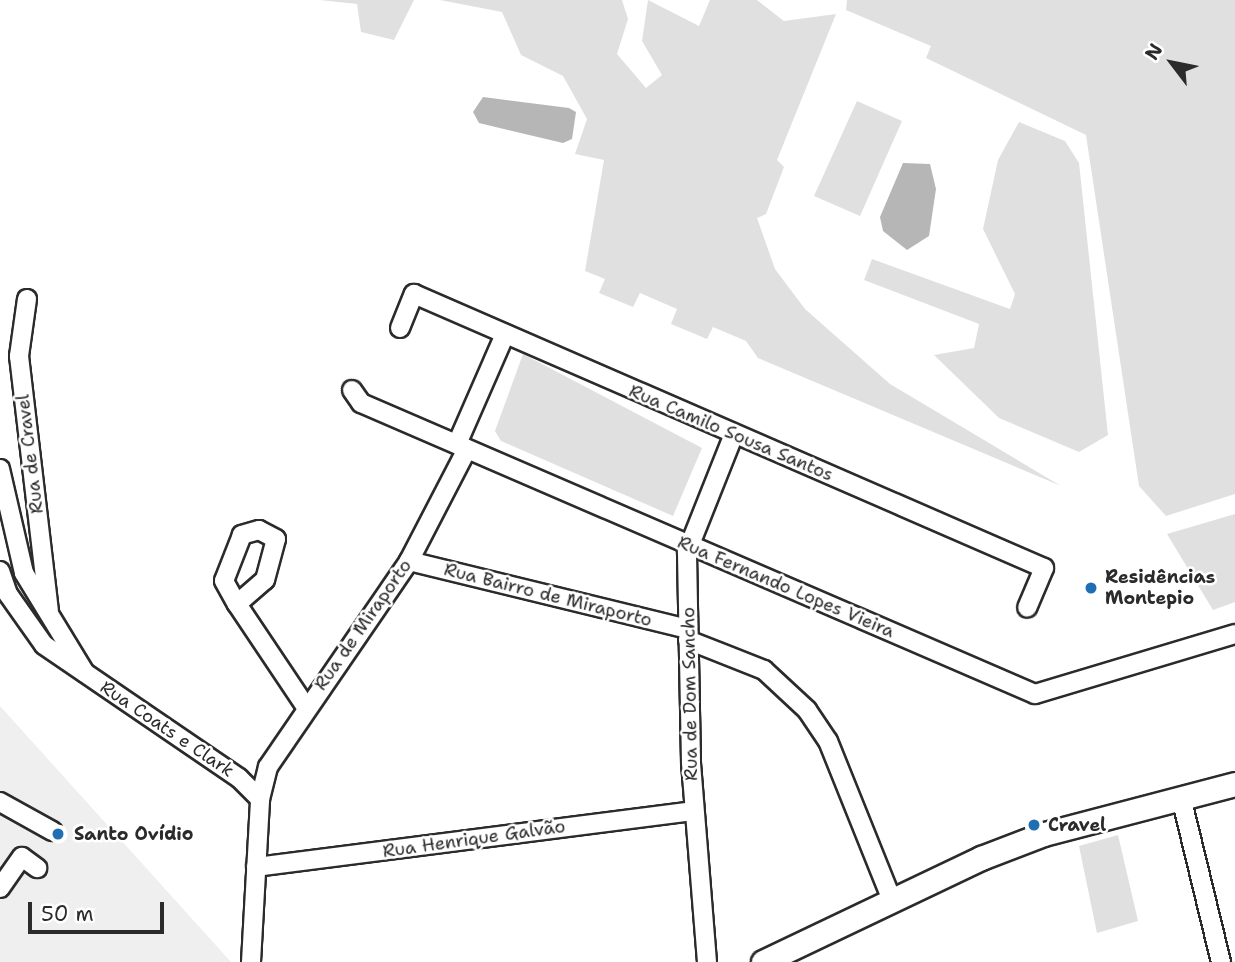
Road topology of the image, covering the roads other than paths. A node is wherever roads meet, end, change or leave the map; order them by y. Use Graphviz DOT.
graph roads {
  1 [pos="27,299"];
  2 [pos="400,328"];
  3 [pos="505,334"];
  4 [pos="352,390"];
  5 [pos="734,434"];
  6 [pos="462,446"];
  7 [pos="0,469"];
  8 [pos="688,545"];
  9 [pos="408,561"];
  10 [pos="0,571"];
  11 [pos="236,604"];
  12 [pos="1027,608"];
  13 [pos="49,610"];
  14 [pos="688,634"];
  15 [pos="1235,634"];
  16 [pos="85,673"];
  17 [pos="306,707"];
  18 [pos="1235,784"];
  19 [pos="1181,797"];
  20 [pos="260,800"];
  21 [pos="0,802"];
  22 [pos="693,811"];
  23 [pos="52,831"];
  24 [pos="256,867"];
  25 [pos="37,868"];
  26 [pos="0,888"];
  27 [pos="891,898"];
  28 [pos="251,962"];
  29 [pos="707,962"];
  30 [pos="763,962"];
  31 [pos="1222,962"];
  1 -- 13 [label="street, Rua de Cravel"];
  2 -- 3 [label="street, Rua Camilo Sousa Santos"];
  3 -- 5 [label="street, Rua Camilo Sousa Santos"];
  3 -- 6 [label="street, Rua de Miraporto"];
  4 -- 6 [label="street, Rua Fernando Lopes Vieira"];
  5 -- 8 [label="street, Rua de Dom Sancho"];
  5 -- 12 [label="street, Rua Camilo Sousa Santos"];
  6 -- 8 [label="street, Rua Fernando Lopes Vieira"];
  6 -- 9 [label="street, Rua de Miraporto"];
  7 -- 13 [label="street, Rua Coats e Clark"];
  8 -- 14 [label="street, Rua de Dom Sancho"];
  8 -- 15 [label="street, Rua Fernando Lopes Vieira"];
  9 -- 14 [label="street, Rua Bairro de Miraporto"];
  9 -- 17 [label="street, Rua de Miraporto"];
  10 -- 16 [label="street"];
  11 -- 17 [label="street"];
  13 -- 16 [label="street, Rua Coats e Clark"];
  14 -- 22 [label="street, Rua de Dom Sancho"];
  14 -- 27 [label="street, Rua Bairro de Miraporto"];
  16 -- 20 [label="street, Rua Coats e Clark"];
  17 -- 20 [label="street, Rua de Miraporto"];
  18 -- 19 [label="main road"];
  19 -- 27 [label="main road"];
  19 -- 31 [label="street"];
  20 -- 24 [label="street"];
  21 -- 23 [label="street"];
  22 -- 24 [label="street, Rua Henrique Galvão"];
  22 -- 29 [label="street, Rua de Dom Sancho"];
  24 -- 28 [label="street"];
  25 -- 26 [label="street"];
  27 -- 30 [label="main road"];
}
